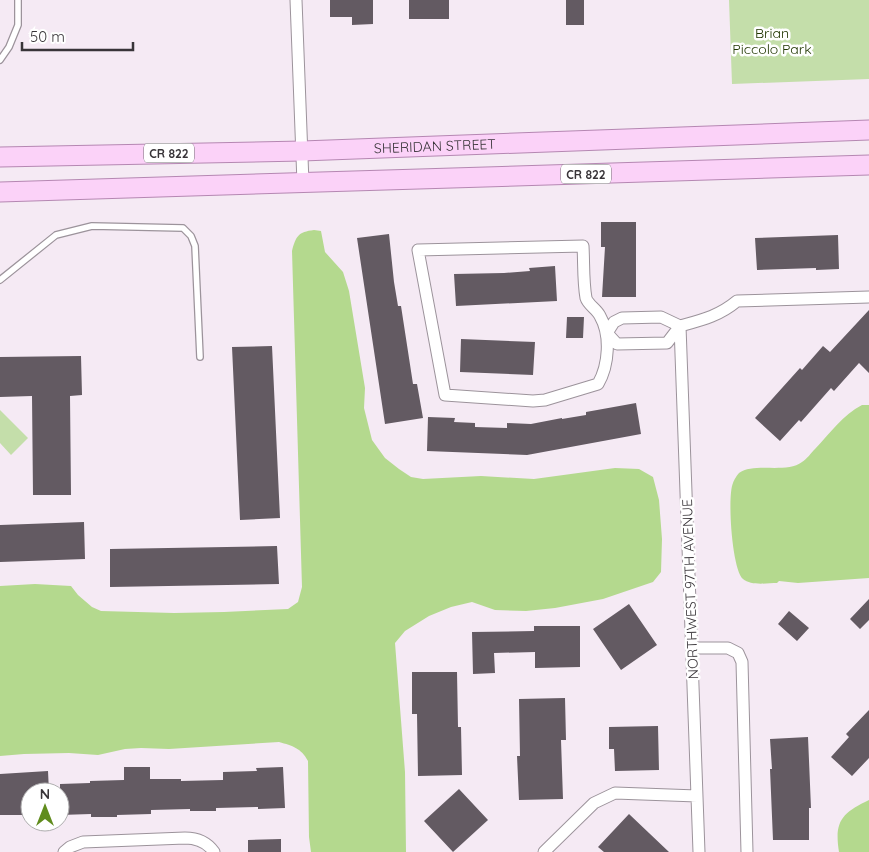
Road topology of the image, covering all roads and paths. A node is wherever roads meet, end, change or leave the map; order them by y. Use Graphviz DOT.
graph roads {
  1 [pos="18,0"];
  2 [pos="296,0"];
  3 [pos="0,60"];
  4 [pos="869,122"];
  5 [pos="869,130"];
  6 [pos="805,131"];
  7 [pos="302,151"];
  8 [pos="0,156"];
  9 [pos="869,165"];
  10 [pos="303,183"];
  11 [pos="0,192"];
  12 [pos="0,280"];
  13 [pos="869,297"];
  14 [pos="680,326"];
  15 [pos="607,333"];
  16 [pos="200,357"];
  17 [pos="692,648"];
  18 [pos="697,796"];
  19 [pos="212,849"];
  20 [pos="65,851"];
  21 [pos="544,852"];
  22 [pos="699,852"];
  23 [pos="747,852"];
  1 -- 3 [label="lane"];
  2 -- 7 [label="street"];
  4 -- 6 [label="main road"];
  5 -- 6 [label="main road, SHERIDAN STREET / CR 822"];
  6 -- 7 [label="main road, SHERIDAN STREET / CR 822"];
  7 -- 8 [label="main road, SHERIDAN STREET / CR 822"];
  7 -- 10 [label="street"];
  9 -- 10 [label="main road, CR 822"];
  10 -- 11 [label="main road, CR 822"];
  12 -- 16 [label="lane"];
  13 -- 14 [label="street"];
  14 -- 15 [label="street"];
  14 -- 15 [label="street"];
  14 -- 17 [label="street, NORTHWEST 97TH AVENUE"];
  15 -- 15 [label="street"];
  17 -- 18 [label="street, NORTHWEST 97TH AVENUE"];
  17 -- 23 [label="street"];
  18 -- 21 [label="street"];
  18 -- 22 [label="street, NORTHWEST 97TH AVENUE"];
  19 -- 20 [label="street"];
}
